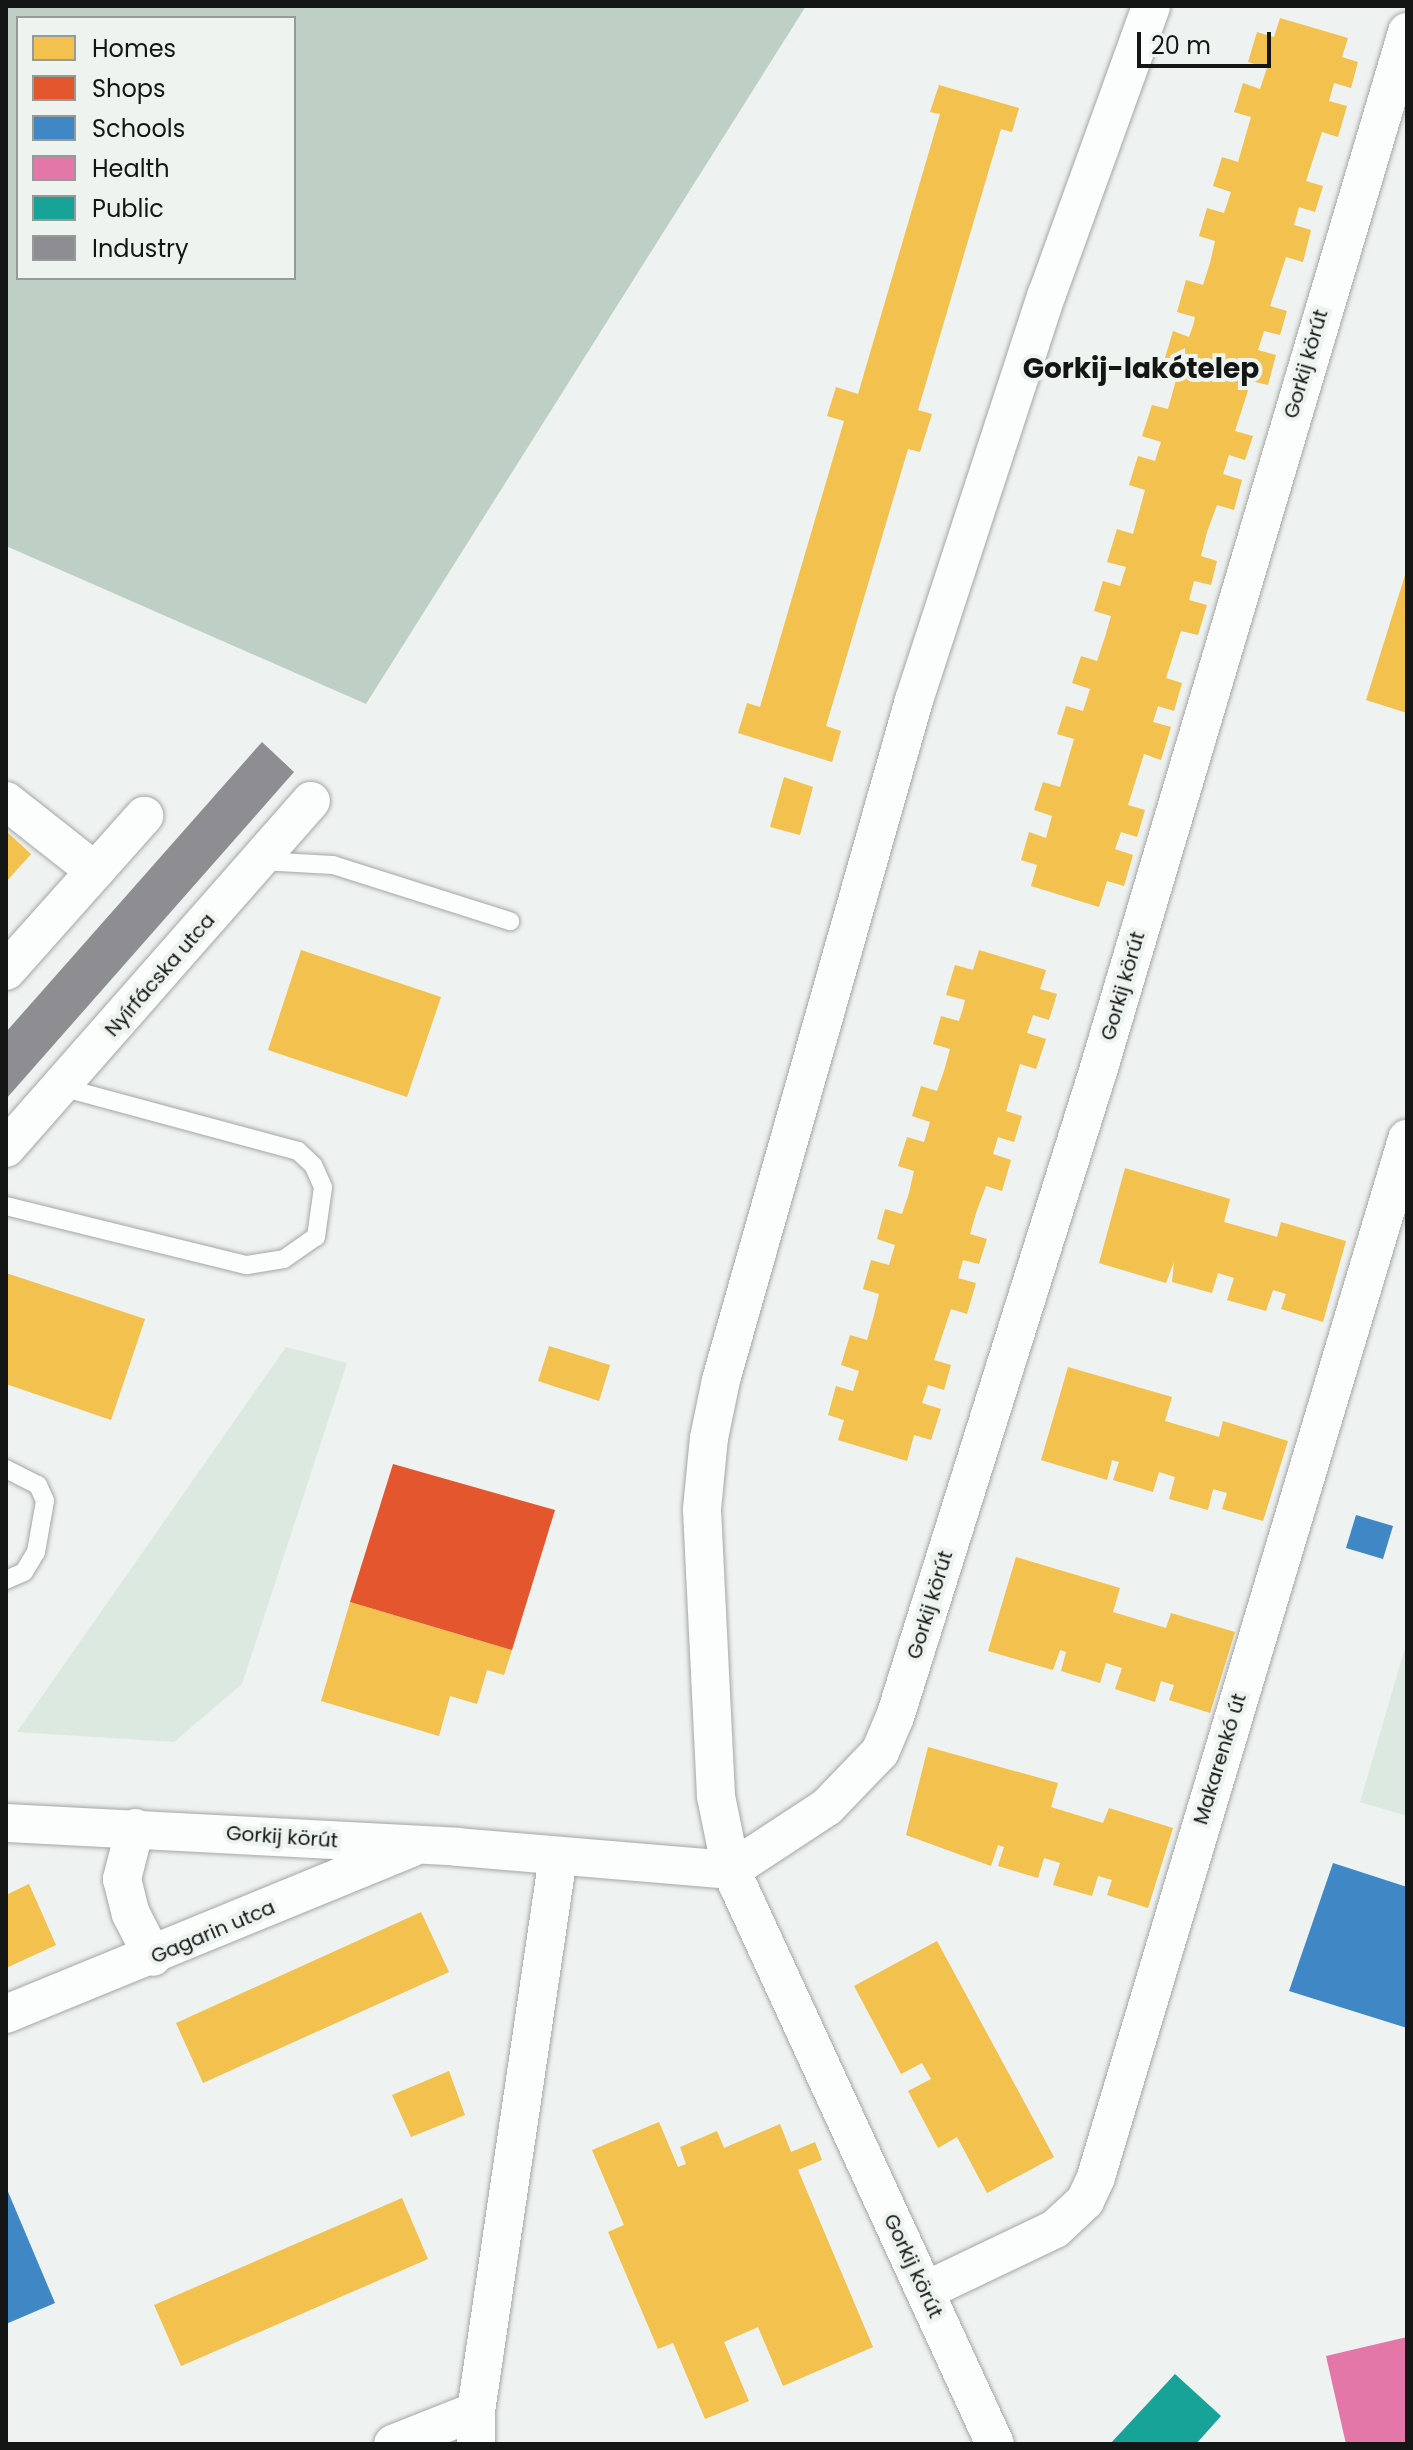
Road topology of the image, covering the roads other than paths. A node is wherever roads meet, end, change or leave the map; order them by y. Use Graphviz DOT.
graph roads {
  1 [pos="1151,6"];
  2 [pos="1407,32"];
  3 [pos="6,801"];
  4 [pos="311,801"];
  5 [pos="144,816"];
  6 [pos="261,861"];
  7 [pos="95,871"];
  8 [pos="510,921"];
  9 [pos="6,971"];
  10 [pos="60,1087"];
  11 [pos="1407,1139"];
  12 [pos="6,1148"];
  13 [pos="6,1206"];
  14 [pos="6,1469"];
  15 [pos="6,1580"];
  16 [pos="6,1823"];
  17 [pos="135,1828"];
  18 [pos="417,1845"];
  19 [pos="558,1857"];
  20 [pos="731,1870"];
  21 [pos="153,1957"];
  22 [pos="6,2014"];
  23 [pos="925,2291"];
  24 [pos="476,2428"];
  25 [pos="393,2444"];
  26 [pos="995,2444"];
  1 -- 20 [label="street, Gorkij körút"];
  2 -- 20 [label="street, Gorkij körút"];
  3 -- 7 [label="street"];
  4 -- 6 [label="street, Nyírfácska utca"];
  5 -- 7 [label="street"];
  6 -- 8 [label="lane"];
  6 -- 10 [label="street, Nyírfácska utca"];
  7 -- 9 [label="street"];
  10 -- 12 [label="street, Nyírfácska utca"];
  10 -- 13 [label="lane"];
  11 -- 23 [label="street, Makarenkó út"];
  14 -- 15 [label="lane"];
  16 -- 17 [label="street, Gorkij körút"];
  17 -- 18 [label="street, Gorkij körút"];
  17 -- 21 [label="street"];
  18 -- 19 [label="street, Gorkij körút"];
  18 -- 21 [label="street, Gagarin utca"];
  19 -- 20 [label="street, Gorkij körút"];
  19 -- 24 [label="street"];
  20 -- 23 [label="street, Gorkij körút"];
  21 -- 22 [label="street, Gagarin utca"];
  23 -- 26 [label="street, Gorkij körút"];
  24 -- 25 [label="street"];
}
